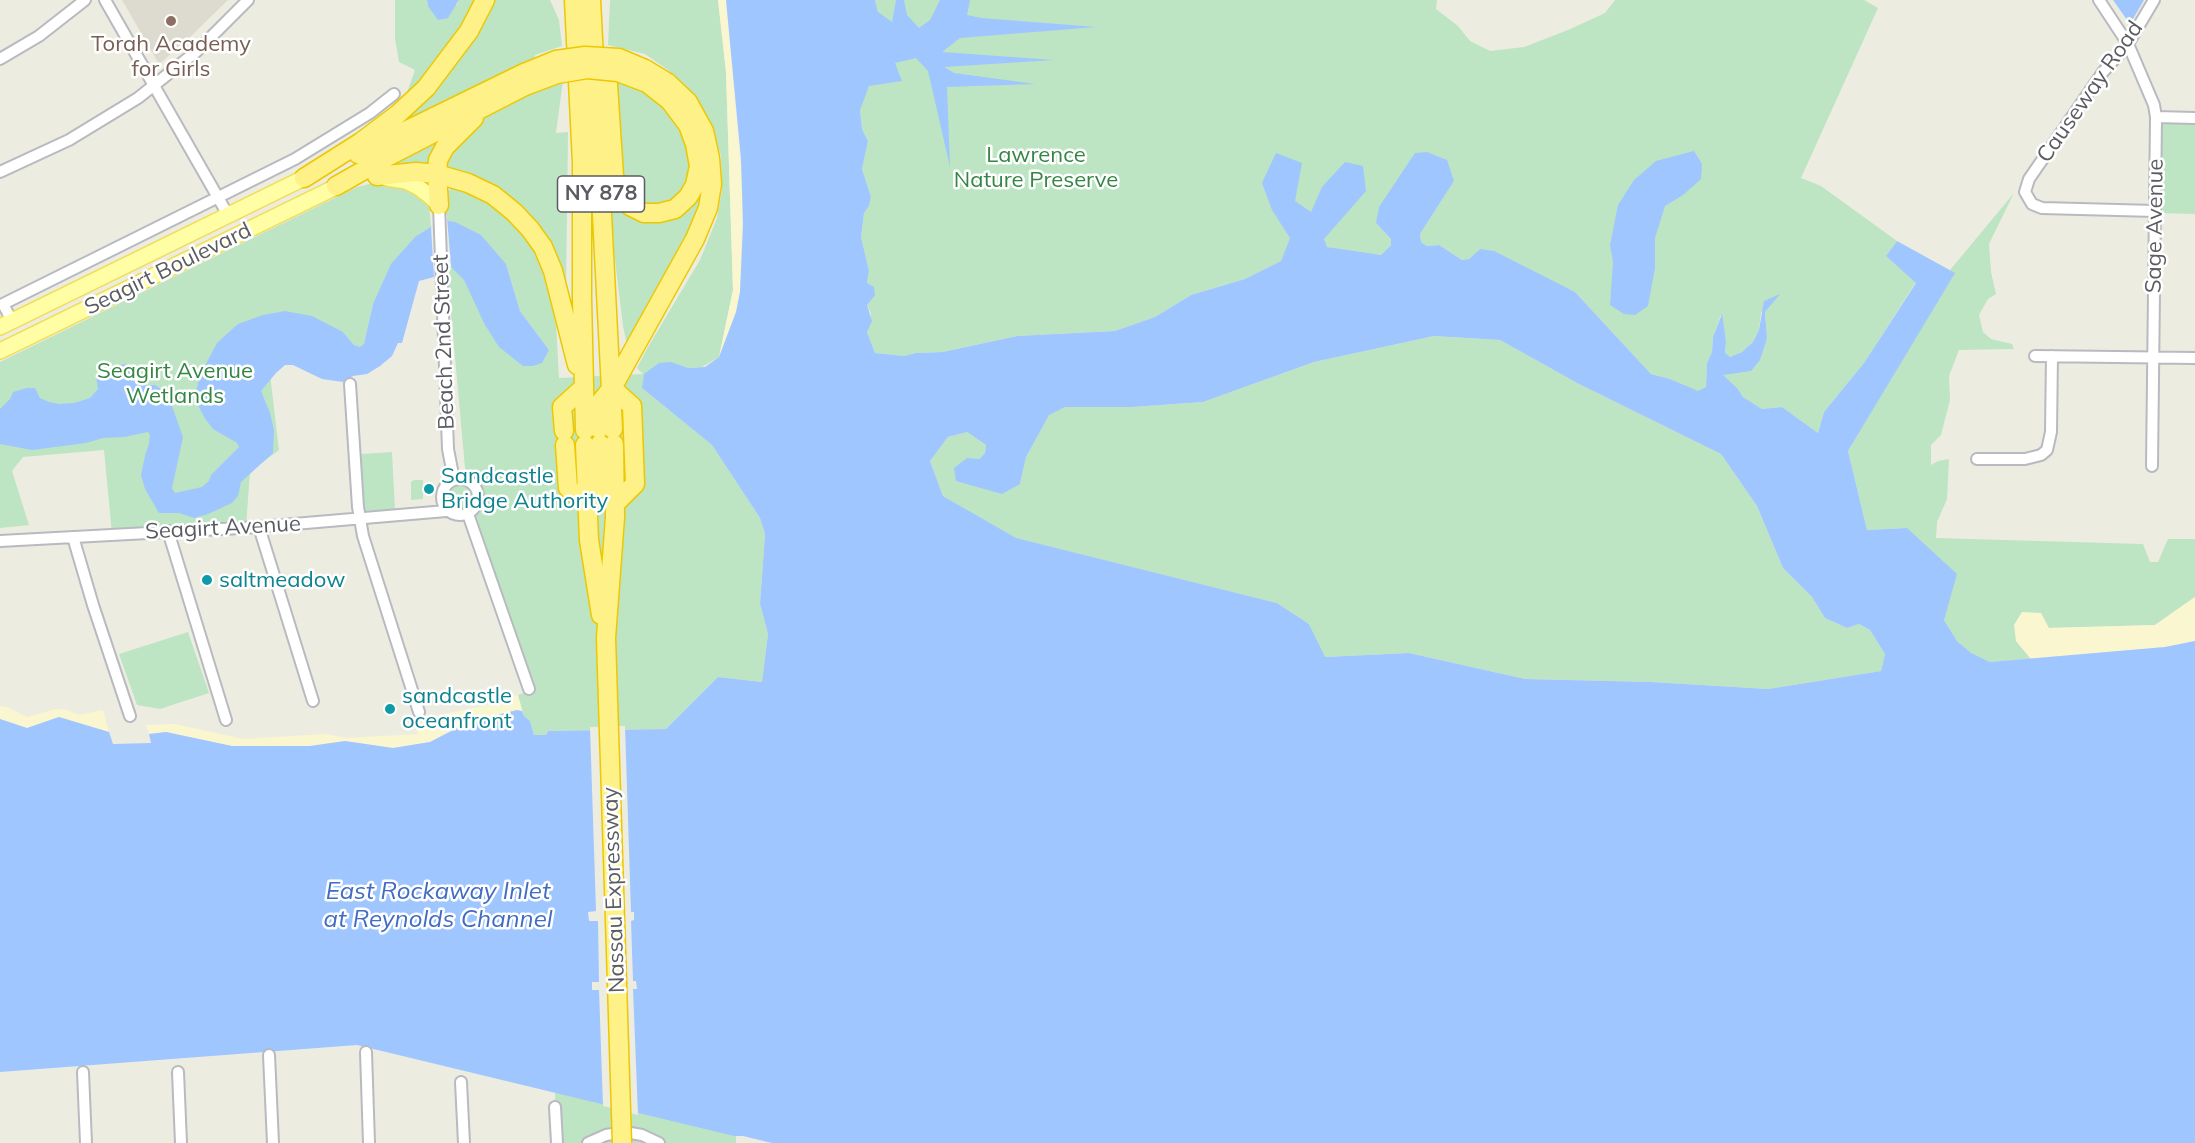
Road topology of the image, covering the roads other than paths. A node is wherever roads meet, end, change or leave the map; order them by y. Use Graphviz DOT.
graph roads {
  1 [pos="85,0"];
  2 [pos="105,0"];
  3 [pos="248,0"];
  4 [pos="485,0"];
  5 [pos="574,0"];
  6 [pos="591,0"];
  7 [pos="600,0"];
  8 [pos="2099,0"];
  9 [pos="2154,0"];
  10 [pos="2128,44"];
  11 [pos="0,59"];
  12 [pos="646,76"];
  13 [pos="525,80"];
  14 [pos="154,86"];
  15 [pos="394,94"];
  16 [pos="486,106"];
  17 [pos="2156,117"];
  18 [pos="2195,118"];
  19 [pos="0,172"];
  20 [pos="436,174"];
  21 [pos="377,176"];
  22 [pos="304,178"];
  23 [pos="336,186"];
  24 [pos="218,197"];
  25 [pos="2155,211"];
  26 [pos="439,213"];
  27 [pos="228,215"];
  28 [pos="6,324"];
  29 [pos="0,351"];
  30 [pos="2035,356"];
  31 [pos="2052,356"];
  32 [pos="2153,357"];
  33 [pos="2195,358"];
  34 [pos="350,384"];
  35 [pos="583,388"];
  36 [pos="612,388"];
  37 [pos="596,437"];
  38 [pos="1977,459"];
  39 [pos="2152,466"];
  40 [pos="454,480"];
  41 [pos="615,504"];
  42 [pos="588,505"];
  43 [pos="446,511"];
  44 [pos="468,514"];
  45 [pos="360,519"];
  46 [pos="259,527"];
  47 [pos="168,531"];
  48 [pos="73,537"];
  49 [pos="0,541"];
  50 [pos="606,638"];
  51 [pos="529,689"];
  52 [pos="313,701"];
  53 [pos="419,712"];
  54 [pos="129,716"];
  55 [pos="226,720"];
  56 [pos="366,1052"];
  57 [pos="269,1055"];
  58 [pos="84,1072"];
  59 [pos="178,1072"];
  60 [pos="461,1082"];
  61 [pos="555,1107"];
  62 [pos="86,1143"];
  63 [pos="181,1143"];
  64 [pos="273,1143"];
  65 [pos="369,1143"];
  66 [pos="464,1143"];
  67 [pos="557,1143"];
  68 [pos="588,1143"];
  69 [pos="622,1143"];
  70 [pos="659,1143"];
  1 -- 11 [label="street"];
  2 -- 14 [label="street"];
  3 -- 14 [label="street"];
  4 -- 22 [label="highway"];
  5 -- 35 [label="highway, Nassau Expressway / NY 878"];
  6 -- 36 [label="highway, NY 878"];
  7 -- 12 [label="highway"];
  8 -- 10 [label="street, Sage Avenue"];
  9 -- 10 [label="street, Causeway Road"];
  10 -- 17 [label="street, Sage Avenue"];
  10 -- 25 [label="street, Causeway Road"];
  12 -- 13 [label="highway, bridge"];
  12 -- 36 [label="highway"];
  13 -- 16 [label="highway"];
  13 -- 22 [label="highway"];
  14 -- 19 [label="street"];
  14 -- 24 [label="street"];
  15 -- 24 [label="street, Seagirt Boulevard"];
  16 -- 20 [label="highway"];
  16 -- 23 [label="highway"];
  17 -- 18 [label="street"];
  17 -- 25 [label="street, Sage Avenue"];
  20 -- 21 [label="highway"];
  20 -- 26 [label="highway"];
  20 -- 35 [label="highway"];
  21 -- 23 [label="main road, Seagirt Boulevard"];
  21 -- 26 [label="main road"];
  22 -- 27 [label="main road, Seagirt Boulevard"];
  23 -- 29 [label="main road, Seagirt Boulevard"];
  24 -- 27 [label="street"];
  24 -- 28 [label="street, Seagirt Boulevard"];
  25 -- 32 [label="street, Sage Avenue"];
  26 -- 40 [label="street, Beach 2nd Street"];
  27 -- 28 [label="main road, Seagirt Boulevard"];
  30 -- 31 [label="street"];
  31 -- 32 [label="street"];
  31 -- 38 [label="street"];
  32 -- 33 [label="street"];
  32 -- 39 [label="street, Sage Avenue"];
  34 -- 45 [label="street"];
  35 -- 37 [label="highway, Nassau Expressway"];
  36 -- 37 [label="highway"];
  36 -- 37 [label="highway"];
  36 -- 41 [label="highway"];
  37 -- 41 [label="highway, Nassau Expressway"];
  37 -- 42 [label="highway, Nassau Expressway"];
  37 -- 42 [label="highway"];
  40 -- 43 [label="street"];
  40 -- 44 [label="street"];
  41 -- 50 [label="highway, Nassau Expressway"];
  42 -- 50 [label="highway, Nassau Expressway"];
  43 -- 44 [label="street"];
  43 -- 45 [label="street, Seagirt Avenue"];
  44 -- 51 [label="street"];
  45 -- 46 [label="street, Seagirt Avenue"];
  45 -- 53 [label="street"];
  46 -- 47 [label="street, Seagirt Avenue"];
  46 -- 52 [label="street"];
  47 -- 48 [label="street, Seagirt Avenue"];
  47 -- 55 [label="street"];
  48 -- 49 [label="street, Seagirt Avenue"];
  48 -- 54 [label="street"];
  50 -- 69 [label="highway, Nassau Expressway, bridge"];
  56 -- 65 [label="street"];
  57 -- 64 [label="street"];
  58 -- 62 [label="street"];
  59 -- 63 [label="street"];
  60 -- 66 [label="street"];
  61 -- 67 [label="street"];
  68 -- 70 [label="street"];
}
